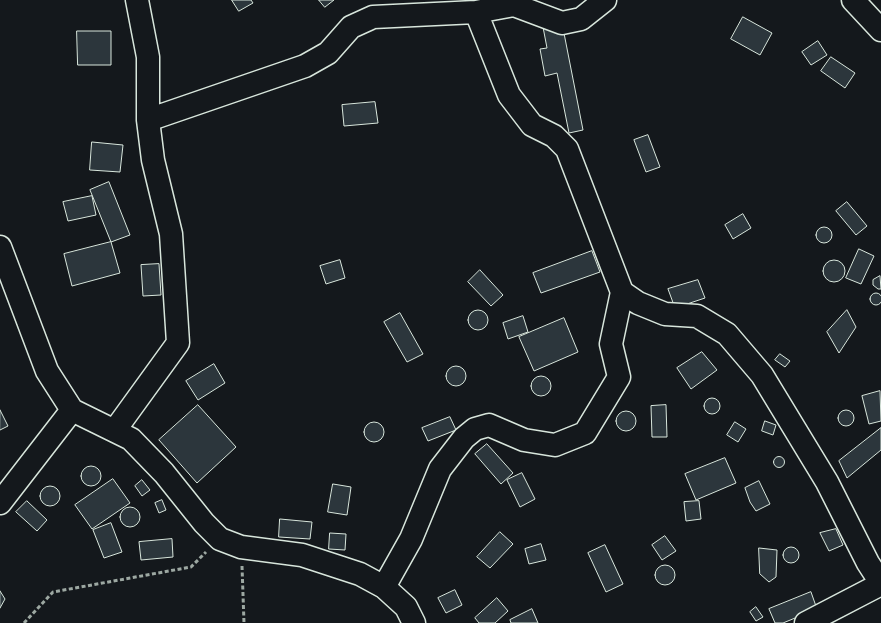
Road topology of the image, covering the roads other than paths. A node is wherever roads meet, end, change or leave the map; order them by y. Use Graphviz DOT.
graph roads {
  1 [pos="137,0"];
  2 [pos="605,0"];
  3 [pos="852,0"];
  4 [pos="476,12"];
  5 [pos="881,30"];
  6 [pos="148,120"];
  7 [pos="0,247"];
  8 [pos="622,292"];
  9 [pos="72,410"];
  10 [pos="115,430"];
  11 [pos="0,502"];
  12 [pos="881,584"];
  13 [pos="384,587"];
  14 [pos="414,623"];
  15 [pos="806,623"];
  1 -- 6 [label="street"];
  2 -- 4 [label="street"];
  3 -- 5 [label="street"];
  4 -- 6 [label="street"];
  4 -- 8 [label="street"];
  6 -- 10 [label="street"];
  7 -- 9 [label="street"];
  8 -- 12 [label="street"];
  8 -- 13 [label="street"];
  9 -- 10 [label="street"];
  9 -- 11 [label="street"];
  10 -- 13 [label="street"];
  12 -- 15 [label="street"];
  13 -- 14 [label="street"];
}
